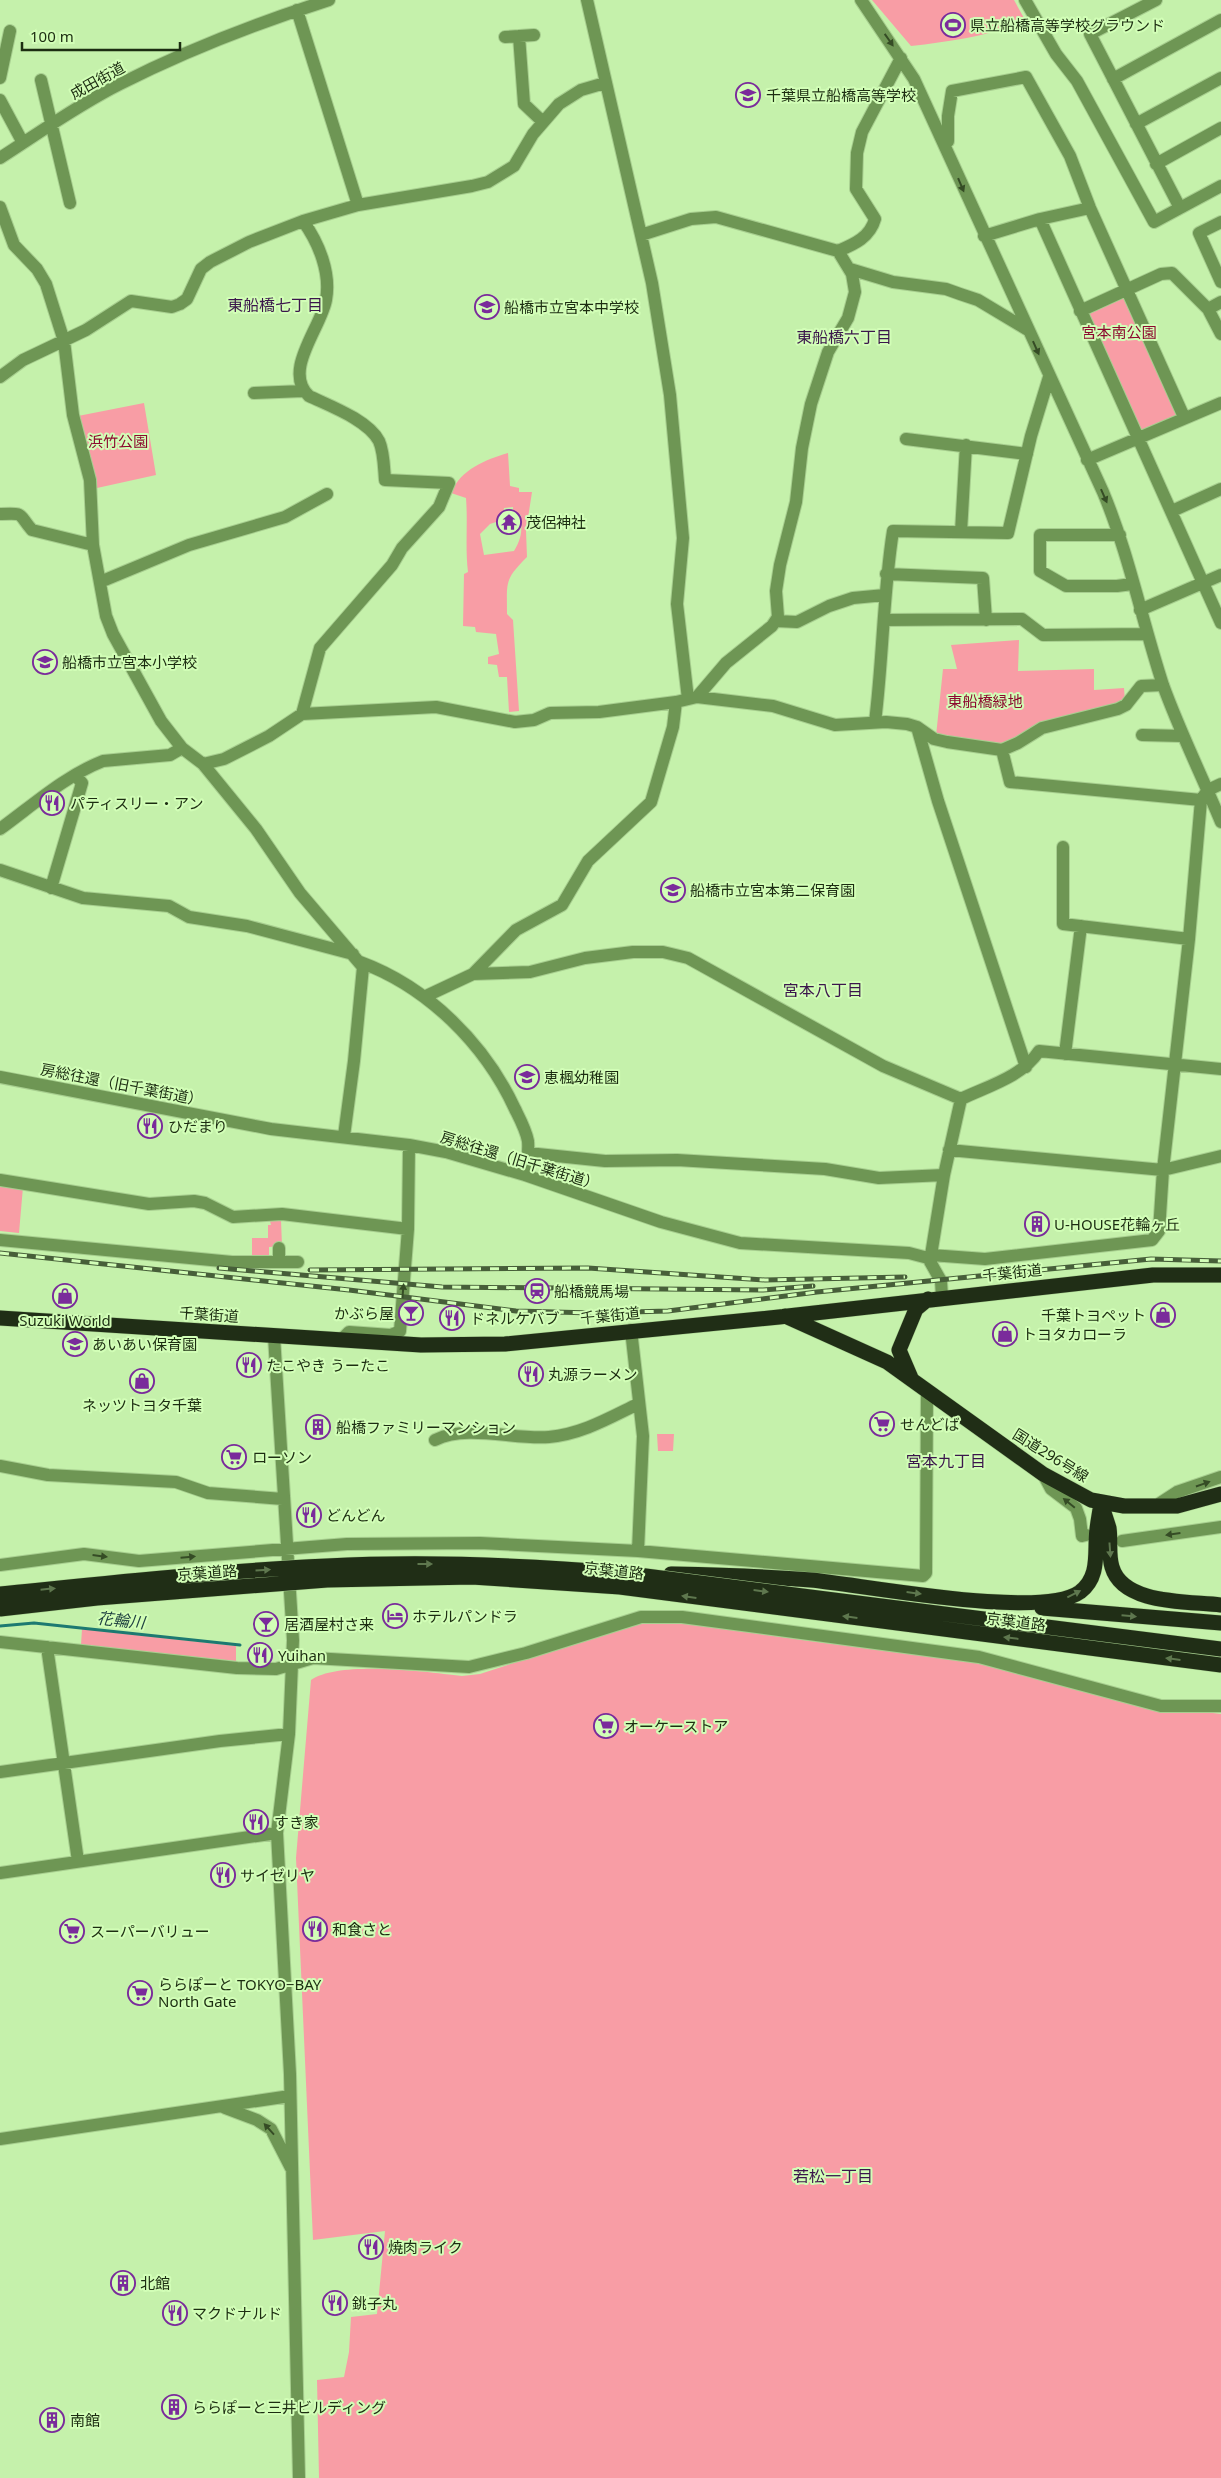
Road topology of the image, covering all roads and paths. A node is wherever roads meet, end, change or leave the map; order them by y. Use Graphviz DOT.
graph roads {
  1 [pos="329,0"];
  2 [pos="587,0"];
  3 [pos="860,0"];
  4 [pos="1025,0"];
  5 [pos="1156,0"];
  6 [pos="297,10"];
  7 [pos="1221,20"];
  8 [pos="10,31"];
  9 [pos="534,35"];
  10 [pos="519,36"];
  11 [pos="505,37"];
  12 [pos="901,58"];
  13 [pos="0,78"];
  14 [pos="1221,78"];
  15 [pos="1113,79"];
  16 [pos="41,80"];
  17 [pos="605,83"];
  18 [pos="0,100"];
  19 [pos="543,122"];
  20 [pos="1136,124"];
  21 [pos="51,126"];
  22 [pos="1221,128"];
  23 [pos="944,142"];
  24 [pos="23,143"];
  25 [pos="0,158"];
  26 [pos="1156,164"];
  27 [pos="1221,186"];
  28 [pos="70,203"];
  29 [pos="358,205"];
  30 [pos="0,208"];
  31 [pos="1090,208"];
  32 [pos="1180,208"];
  33 [pos="1040,219"];
  34 [pos="303,222"];
  35 [pos="1221,222"];
  36 [pos="641,235"];
  37 [pos="984,236"];
  38 [pos="838,251"];
  39 [pos="850,269"];
  40 [pos="1221,282"];
  41 [pos="1127,289"];
  42 [pos="1221,302"];
  43 [pos="1208,309"];
  44 [pos="1080,311"];
  45 [pos="1028,330"];
  46 [pos="1221,334"];
  47 [pos="64,341"];
  48 [pos="0,377"];
  49 [pos="1049,377"];
  50 [pos="303,391"];
  51 [pos="254,393"];
  52 [pos="1221,404"];
  53 [pos="1184,418"];
  54 [pos="1138,437"];
  55 [pos="906,439"];
  56 [pos="966,445"];
  57 [pos="1027,454"];
  58 [pos="1087,460"];
  59 [pos="1221,489"];
  60 [pos="328,494"];
  61 [pos="1172,511"];
  62 [pos="0,514"];
  63 [pos="961,532"];
  64 [pos="1120,535"];
  65 [pos="93,545"];
  66 [pos="886,574"];
  67 [pos="1221,575"];
  68 [pos="100,582"];
  69 [pos="1204,582"];
  70 [pos="1132,584"];
  71 [pos="885,595"];
  72 [pos="1140,610"];
  73 [pos="884,620"];
  74 [pos="986,620"];
  75 [pos="776,621"];
  76 [pos="1221,623"];
  77 [pos="1147,634"];
  78 [pos="1163,684"];
  79 [pos="687,699"];
  80 [pos="302,714"];
  81 [pos="875,722"];
  82 [pos="917,727"];
  83 [pos="1142,735"];
  84 [pos="1182,736"];
  85 [pos="182,748"];
  86 [pos="1002,750"];
  87 [pos="203,764"];
  88 [pos="75,775"];
  89 [pos="1221,784"];
  90 [pos="1205,795"];
  91 [pos="1221,822"];
  92 [pos="0,829"];
  93 [pos="1062,847"];
  94 [pos="0,870"];
  95 [pos="51,888"];
  96 [pos="1081,926"];
  97 [pos="1189,939"];
  98 [pos="357,958"];
  99 [pos="473,974"];
  100 [pos="424,997"];
  101 [pos="1065,1054"];
  102 [pos="1176,1065"];
  103 [pos="1026,1067"];
  104 [pos="1221,1069"];
  105 [pos="0,1076"];
  106 [pos="961,1099"];
  107 [pos="344,1136"];
  108 [pos="409,1145"];
  109 [pos="949,1150"];
  110 [pos="528,1154"];
  111 [pos="1221,1156"];
  112 [pos="1163,1170"];
  113 [pos="525,1175"];
  114 [pos="944,1175"];
  115 [pos="0,1180"];
  116 [pos="408,1229"];
  117 [pos="0,1240"];
  118 [pos="279,1248"];
  119 [pos="930,1257"];
  120 [pos="279,1262"];
  121 [pos="298,1262"];
  122 [pos="1221,1275"];
  123 [pos="935,1298"];
  124 [pos="785,1316"];
  125 [pos="0,1318"];
  126 [pos="631,1330"];
  127 [pos="274,1336"];
  128 [pos="342,1339"];
  129 [pos="911,1378"];
  130 [pos="927,1390"];
  131 [pos="638,1404"];
  132 [pos="435,1440"];
  133 [pos="0,1466"];
  134 [pos="1043,1474"];
  135 [pos="1221,1478"];
  136 [pos="1221,1494"];
  137 [pos="283,1499"];
  138 [pos="1101,1502"];
  139 [pos="1154,1507"];
  140 [pos="1221,1527"];
  141 [pos="1086,1535"];
  142 [pos="1122,1542"];
  143 [pos="286,1548"];
  144 [pos="638,1551"];
  145 [pos="0,1565"];
  146 [pos="622,1573"];
  147 [pos="0,1594"];
  148 [pos="994,1602"];
  149 [pos="1221,1605"];
  150 [pos="0,1608"];
  151 [pos="1221,1623"];
  152 [pos="0,1642"];
  153 [pos="47,1646"];
  154 [pos="1221,1648"];
  155 [pos="293,1664"];
  156 [pos="1221,1665"];
  157 [pos="1221,1706"];
  158 [pos="289,1734"];
  159 [pos="64,1763"];
  160 [pos="0,1772"];
  161 [pos="277,1833"];
  162 [pos="78,1861"];
  163 [pos="0,1872"];
  164 [pos="290,2096"];
  165 [pos="222,2107"];
  166 [pos="0,2139"];
  167 [pos="292,2171"];
  168 [pos="299,2478"];
  1 -- 6 [label="street, 成田街道"];
  2 -- 17 [label="street"];
  3 -- 12 [label="street, one-way"];
  4 -- 32 [label="street"];
  5 -- 15 [label="street"];
  6 -- 21 [label="street, 成田街道"];
  6 -- 29 [label="street"];
  7 -- 15 [label="street"];
  8 -- 13 [label="street"];
  9 -- 10 [label="street"];
  10 -- 11 [label="street"];
  10 -- 19 [label="street"];
  12 -- 23 [label="street"];
  12 -- 38 [label="street"];
  14 -- 20 [label="street"];
  15 -- 20 [label="street"];
  16 -- 21 [label="street"];
  17 -- 19 [label="street"];
  17 -- 36 [label="street"];
  18 -- 24 [label="street"];
  19 -- 29 [label="street"];
  20 -- 26 [label="street"];
  21 -- 24 [label="street, 成田街道"];
  21 -- 28 [label="street"];
  22 -- 26 [label="street"];
  23 -- 31 [label="street"];
  23 -- 37 [label="street, one-way"];
  24 -- 25 [label="street, 成田街道"];
  26 -- 32 [label="street"];
  27 -- 32 [label="street"];
  29 -- 34 [label="street"];
  30 -- 47 [label="street"];
  31 -- 33 [label="street"];
  31 -- 41 [label="street"];
  33 -- 37 [label="street"];
  33 -- 44 [label="street"];
  34 -- 47 [label="street"];
  34 -- 50 [label="street"];
  35 -- 40 [label="street"];
  36 -- 38 [label="street"];
  36 -- 79 [label="street"];
  37 -- 45 [label="street"];
  38 -- 39 [label="street"];
  39 -- 45 [label="street"];
  39 -- 75 [label="street"];
  41 -- 43 [label="street"];
  41 -- 44 [label="street"];
  41 -- 53 [label="street"];
  42 -- 43 [label="street"];
  43 -- 46 [label="street"];
  44 -- 54 [label="street"];
  45 -- 49 [label="street, one-way"];
  47 -- 48 [label="street"];
  47 -- 65 [label="street"];
  49 -- 57 [label="street"];
  49 -- 58 [label="street"];
  50 -- 51 [label="street"];
  50 -- 80 [label="street"];
  52 -- 53 [label="street"];
  53 -- 54 [label="street"];
  54 -- 58 [label="street"];
  54 -- 61 [label="street"];
  55 -- 56 [label="street"];
  56 -- 57 [label="street"];
  56 -- 63 [label="street"];
  57 -- 63 [label="street"];
  58 -- 64 [label="street, one-way"];
  59 -- 61 [label="street"];
  60 -- 68 [label="street"];
  61 -- 69 [label="street"];
  62 -- 65 [label="street"];
  63 -- 66 [label="street"];
  64 -- 70 [label="street"];
  64 -- 70 [label="street"];
  65 -- 68 [label="street"];
  66 -- 71 [label="street"];
  66 -- 74 [label="street"];
  67 -- 69 [label="street"];
  68 -- 85 [label="street"];
  69 -- 72 [label="street"];
  69 -- 76 [label="street"];
  70 -- 72 [label="street"];
  71 -- 73 [label="street"];
  71 -- 75 [label="street"];
  72 -- 77 [label="street"];
  73 -- 74 [label="street"];
  73 -- 81 [label="street"];
  74 -- 77 [label="street"];
  75 -- 79 [label="street"];
  77 -- 78 [label="street"];
  78 -- 84 [label="street"];
  78 -- 86 [label="street"];
  79 -- 80 [label="street"];
  79 -- 81 [label="street"];
  79 -- 99 [label="street"];
  80 -- 87 [label="street"];
  81 -- 82 [label="street"];
  82 -- 86 [label="street"];
  82 -- 103 [label="street"];
  83 -- 84 [label="street"];
  84 -- 90 [label="street"];
  85 -- 87 [label="street"];
  85 -- 88 [label="street"];
  86 -- 90 [label="street"];
  87 -- 98 [label="street"];
  88 -- 92 [label="street"];
  88 -- 95 [label="street"];
  89 -- 90 [label="street"];
  90 -- 91 [label="street"];
  90 -- 97 [label="street, 房総往還（旧千葉街道）"];
  93 -- 96 [label="street"];
  94 -- 95 [label="street"];
  95 -- 98 [label="street"];
  96 -- 97 [label="street"];
  96 -- 101 [label="street"];
  97 -- 102 [label="street, 房総往還（旧千葉街道）"];
  98 -- 100 [label="street"];
  98 -- 107 [label="street"];
  99 -- 100 [label="street"];
  99 -- 106 [label="street"];
  100 -- 110 [label="street"];
  101 -- 102 [label="street"];
  101 -- 103 [label="street"];
  102 -- 104 [label="street"];
  102 -- 112 [label="street, 房総往還（旧千葉街道）"];
  103 -- 106 [label="street"];
  105 -- 107 [label="street, 房総往還（旧千葉街道）"];
  106 -- 109 [label="street"];
  107 -- 108 [label="street, 房総往還（旧千葉街道）"];
  108 -- 113 [label="street, 房総往還（旧千葉街道）"];
  108 -- 116 [label="street"];
  109 -- 112 [label="street"];
  109 -- 114 [label="street"];
  110 -- 113 [label="street"];
  110 -- 114 [label="street"];
  111 -- 112 [label="street"];
  112 -- 119 [label="street, 房総往還（旧千葉街道）"];
  113 -- 119 [label="street, 房総往還（旧千葉街道）"];
  114 -- 119 [label="street"];
  115 -- 116 [label="street"];
  128 -- 116 [label="street, one-way"];
  117 -- 120 [label="street"];
  118 -- 120 [label="street"];
  119 -- 123 [label="street"];
  120 -- 121 [label="street"];
  122 -- 123 [label="highway, 千葉街道"];
  123 -- 124 [label="highway, 千葉街道"];
  123 -- 129 [label="highway, 国道296号線"];
  124 -- 126 [label="highway, 千葉街道"];
  124 -- 129 [label="highway, 国道296号線"];
  125 -- 127 [label="highway, 千葉街道"];
  126 -- 128 [label="highway, 千葉街道"];
  126 -- 131 [label="street"];
  127 -- 128 [label="highway, 千葉街道"];
  127 -- 137 [label="street"];
  129 -- 130 [label="highway, 国道296号線"];
  130 -- 134 [label="highway, 国道296号線"];
  130 -- 144 [label="street"];
  131 -- 132 [label="street"];
  131 -- 144 [label="street"];
  133 -- 137 [label="street"];
  134 -- 138 [label="highway, 国道296号線"];
  141 -- 134 [label="street, one-way"];
  139 -- 135 [label="street, one-way"];
  136 -- 139 [label="highway, 国道296号線"];
  137 -- 143 [label="street"];
  138 -- 139 [label="highway, 国道296号線"];
  148 -- 138 [label="highway, one-way"];
  138 -- 149 [label="highway, one-way"];
  140 -- 142 [label="street, one-way"];
  143 -- 144 [label="street"];
  145 -- 143 [label="street, one-way"];
  143 -- 155 [label="street"];
  147 -- 146 [label="highway, 京葉道路, one-way, bridge"];
  146 -- 148 [label="highway, one-way, bridge"];
  146 -- 154 [label="highway, 京葉道路, one-way, bridge"];
  148 -- 151 [label="highway, one-way"];
  156 -- 150 [label="highway, 京葉道路, one-way, bridge"];
  152 -- 153 [label="street"];
  153 -- 155 [label="street"];
  153 -- 159 [label="street"];
  155 -- 157 [label="street"];
  155 -- 158 [label="street"];
  158 -- 159 [label="street"];
  158 -- 161 [label="street"];
  159 -- 160 [label="street"];
  159 -- 162 [label="street"];
  161 -- 162 [label="street"];
  161 -- 164 [label="street"];
  162 -- 163 [label="street"];
  164 -- 165 [label="street"];
  164 -- 167 [label="street"];
  165 -- 166 [label="street"];
  167 -- 165 [label="street, one-way"];
  167 -- 168 [label="street"];
}
